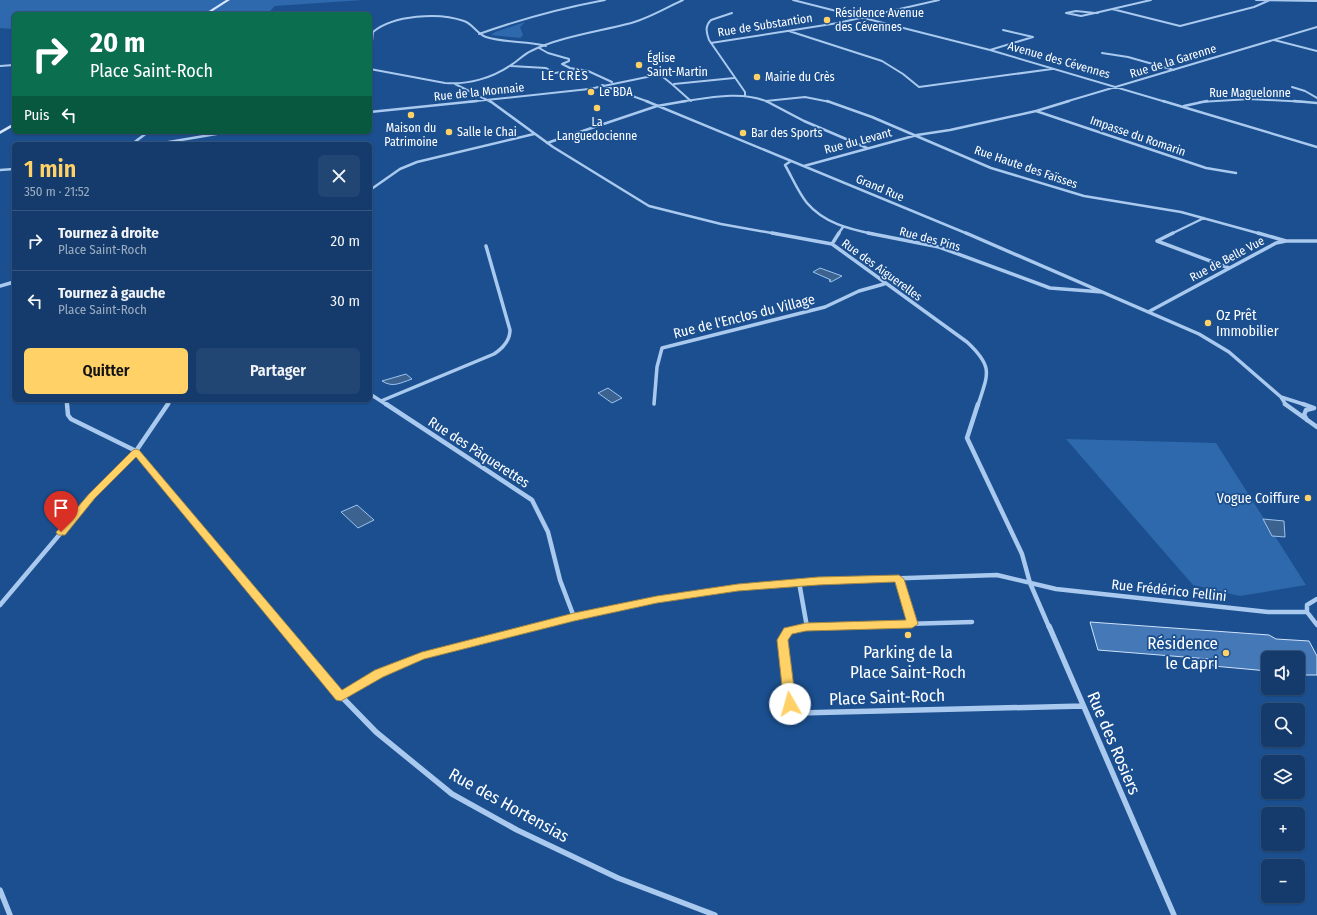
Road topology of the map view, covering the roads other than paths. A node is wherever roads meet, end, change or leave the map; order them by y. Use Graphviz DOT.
graph roads {
  1 [pos="228,0"];
  2 [pos="605,0"];
  3 [pos="683,0"];
  4 [pos="793,0"];
  5 [pos="939,0"];
  6 [pos="1151,0"];
  7 [pos="1256,0"];
  8 [pos="1270,0"];
  9 [pos="1303,0"];
  10 [pos="1317,1"];
  11 [pos="1112,9"];
  12 [pos="209,12"];
  13 [pos="732,13"];
  14 [pos="1098,13"];
  15 [pos="859,18"];
  16 [pos="1317,28"];
  17 [pos="1003,30"];
  18 [pos="789,31"];
  19 [pos="479,34"];
  20 [pos="372,36"];
  21 [pos="1274,40"];
  22 [pos="711,43"];
  23 [pos="546,46"];
  24 [pos="539,48"];
  25 [pos="990,50"];
  26 [pos="1317,51"];
  27 [pos="1102,53"];
  28 [pos="12,65"];
  29 [pos="0,66"];
  30 [pos="510,66"];
  31 [pos="681,67"];
  32 [pos="1054,68"];
  33 [pos="372,69"];
  34 [pos="576,69"];
  35 [pos="1174,70"];
  36 [pos="660,75"];
  37 [pos="734,78"];
  38 [pos="613,83"];
  39 [pos="455,84"];
  40 [pos="674,84"];
  41 [pos="602,85"];
  42 [pos="1118,86"];
  43 [pos="1292,87"];
  44 [pos="745,96"];
  45 [pos="1317,98"];
  46 [pos="488,100"];
  47 [pos="691,101"];
  48 [pos="766,101"];
  49 [pos="1317,104"];
  50 [pos="657,106"];
  51 [pos="1183,106"];
  52 [pos="1036,111"];
  53 [pos="372,112"];
  54 [pos="12,125"];
  55 [pos="0,133"];
  56 [pos="145,134"];
  57 [pos="216,134"];
  58 [pos="534,134"];
  59 [pos="917,135"];
  60 [pos="135,142"];
  61 [pos="169,142"];
  62 [pos="547,142"];
  63 [pos="1317,147"];
  64 [pos="867,148"];
  65 [pos="791,161"];
  66 [pos="804,166"];
  67 [pos="12,169"];
  68 [pos="0,170"];
  69 [pos="9,170"];
  70 [pos="1236,173"];
  71 [pos="0,174"];
  72 [pos="372,189"];
  73 [pos="1204,218"];
  74 [pos="843,227"];
  75 [pos="1286,241"];
  76 [pos="1317,242"];
  77 [pos="832,244"];
  78 [pos="486,246"];
  79 [pos="1229,268"];
  80 [pos="12,283"];
  81 [pos="884,284"];
  82 [pos="0,286"];
  83 [pos="1104,292"];
  84 [pos="1150,311"];
  85 [pos="372,395"];
  86 [pos="1281,397"];
  87 [pos="381,401"];
  88 [pos="67,402"];
  89 [pos="170,402"];
  90 [pos="654,404"];
  91 [pos="1316,408"];
  92 [pos="1308,422"];
  93 [pos="1317,427"];
  94 [pos="136,452"];
  95 [pos="899,579"];
  96 [pos="800,582"];
  97 [pos="1030,583"];
  98 [pos="1317,598"];
  99 [pos="0,605"];
  100 [pos="1307,612"];
  101 [pos="574,617"];
  102 [pos="972,622"];
  103 [pos="912,624"];
  104 [pos="1317,625"];
  105 [pos="806,627"];
  106 [pos="341,696"];
  107 [pos="1083,706"];
  108 [pos="0,890"];
  109 [pos="10,915"];
  110 [pos="715,915"];
  111 [pos="1174,915"];
  1 -- 12 [label="street"];
  2 -- 19 [label="street"];
  3 -- 23 [label="street"];
  4 -- 15 [label="street, Avenue des Cévennes"];
  5 -- 15 [label="street, Rue de Substantion"];
  6 -- 11 [label="street"];
  7 -- 8 [label="street"];
  8 -- 9 [label="street"];
  8 -- 11 [label="street"];
  9 -- 10 [label="street"];
  11 -- 14 [label="street"];
  13 -- 22 [label="street"];
  14 -- 14 [label="street"];
  15 -- 18 [label="street, Rue de Substantion"];
  15 -- 25 [label="street, Avenue des Cévennes"];
  16 -- 21 [label="street, Rue de la Garenne"];
  17 -- 25 [label="street"];
  18 -- 22 [label="street, Rue de Substantion"];
  18 -- 32 [label="street"];
  19 -- 20 [label="street"];
  19 -- 23 [label="street"];
  21 -- 26 [label="street"];
  21 -- 35 [label="street, Rue de la Garenne"];
  22 -- 37 [label="street"];
  23 -- 24 [label="street"];
  24 -- 30 [label="street"];
  24 -- 34 [label="street"];
  25 -- 32 [label="street, Avenue des Cévennes"];
  27 -- 35 [label="street"];
  28 -- 29 [label="street"];
  30 -- 34 [label="street"];
  30 -- 39 [label="street"];
  31 -- 36 [label="street, Rue de la Monnaie"];
  32 -- 42 [label="street, Avenue des Cévennes"];
  33 -- 39 [label="street"];
  34 -- 38 [label="street"];
  35 -- 42 [label="street, Rue de la Garenne"];
  36 -- 38 [label="street, Rue de la Monnaie"];
  36 -- 40 [label="street"];
  37 -- 40 [label="street"];
  37 -- 44 [label="street"];
  38 -- 41 [label="street, Rue de la Monnaie"];
  39 -- 46 [label="street, Rue des Aiguerelles"];
  40 -- 47 [label="street"];
  41 -- 46 [label="street, Rue de la Monnaie"];
  41 -- 50 [label="street, Grand Rue"];
  42 -- 51 [label="street, Avenue des Cévennes"];
  42 -- 52 [label="street, Rue de la Garenne"];
  43 -- 45 [label="street"];
  44 -- 47 [label="street"];
  44 -- 48 [label="street"];
  46 -- 53 [label="street, Rue de la Monnaie"];
  46 -- 58 [label="street, Rue des Aiguerelles"];
  47 -- 50 [label="street"];
  48 -- 59 [label="street, Rue Haute des Faïsses"];
  48 -- 64 [label="street"];
  49 -- 51 [label="street, Rue Maguelonne"];
  50 -- 62 [label="street"];
  50 -- 65 [label="street, Grand Rue"];
  51 -- 63 [label="street, Avenue des Cévennes"];
  52 -- 59 [label="street, Rue de la Garenne"];
  52 -- 70 [label="street, Impasse du Romarin"];
  54 -- 55 [label="street"];
  56 -- 60 [label="street"];
  57 -- 61 [label="street"];
  58 -- 62 [label="street, Rue des Aiguerelles"];
  58 -- 72 [label="street"];
  59 -- 64 [label="street, Rue du Levant"];
  59 -- 73 [label="street, Rue Haute des Faïsses"];
  62 -- 77 [label="street, Rue des Aiguerelles"];
  64 -- 66 [label="street, Rue du Levant"];
  65 -- 66 [label="street, Grand Rue"];
  65 -- 74 [label="street, Rue des Pins"];
  66 -- 83 [label="street, Grand Rue"];
  67 -- 69 [label="street"];
  68 -- 69 [label="street"];
  69 -- 71 [label="street"];
  73 -- 75 [label="street, Rue Haute des Faïsses"];
  73 -- 79 [label="street"];
  74 -- 77 [label="street"];
  74 -- 83 [label="street, Rue des Pins"];
  75 -- 76 [label="street, Rue de Belle Vue"];
  75 -- 79 [label="street, Rue de Belle Vue"];
  77 -- 81 [label="street, Rue des Aiguerelles"];
  78 -- 87 [label="street"];
  79 -- 84 [label="street, Rue de Belle Vue"];
  80 -- 82 [label="street"];
  81 -- 90 [label="street, Rue de l'Enclos du Village"];
  81 -- 97 [label="street, Rue des Aiguerelles"];
  83 -- 84 [label="street, Grand Rue"];
  84 -- 86 [label="street, Grand Rue"];
  85 -- 87 [label="street, Rue des Pâquerettes"];
  86 -- 91 [label="street"];
  86 -- 92 [label="street, Grand Rue"];
  87 -- 101 [label="street, Rue des Pâquerettes"];
  88 -- 94 [label="street"];
  89 -- 94 [label="street"];
  91 -- 92 [label="street"];
  92 -- 93 [label="street, Grand Rue"];
  94 -- 99 [label="street"];
  94 -- 106 [label="street, Rue des Hortensias"];
  95 -- 96 [label="street, Rue Frédérico Fellini"];
  95 -- 97 [label="street, Rue Frédérico Fellini"];
  95 -- 103 [label="street"];
  96 -- 101 [label="street, Rue Frédérico Fellini"];
  96 -- 105 [label="street"];
  97 -- 100 [label="street, Rue Frédérico Fellini"];
  97 -- 107 [label="street, Rue des Rosiers"];
  98 -- 100 [label="street"];
  100 -- 104 [label="street"];
  101 -- 106 [label="street, Rue Frédérico Fellini"];
  102 -- 103 [label="street, Place Saint-Roch"];
  103 -- 105 [label="street, Place Saint-Roch"];
  105 -- 107 [label="street, Place Saint-Roch"];
  106 -- 110 [label="street, Rue des Hortensias"];
  107 -- 111 [label="street, Rue des Rosiers"];
  108 -- 109 [label="street"];
}
